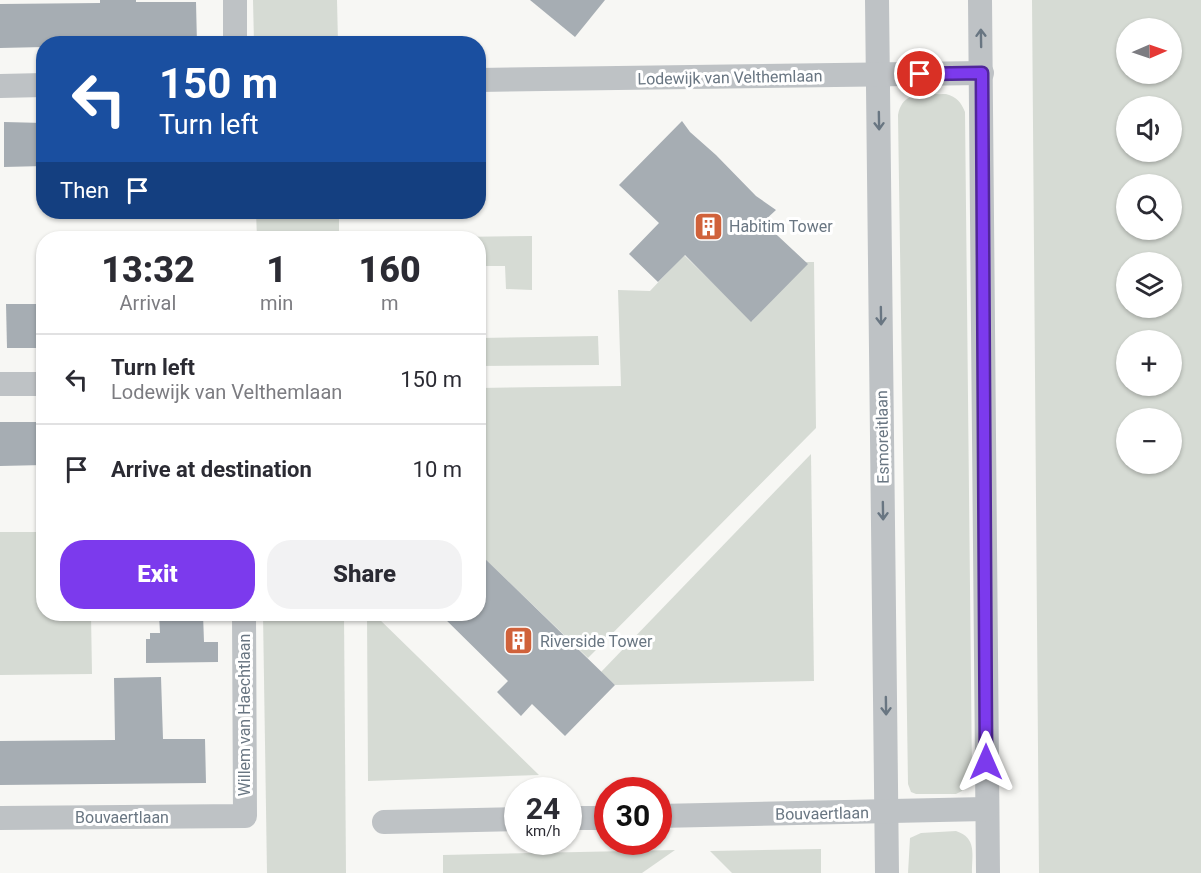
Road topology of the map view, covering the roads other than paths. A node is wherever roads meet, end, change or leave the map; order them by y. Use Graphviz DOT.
graph roads {
  1 [pos="235,0"];
  2 [pos="877,0"];
  3 [pos="980,0"];
  4 [pos="235,36"];
  5 [pos="982,73"];
  6 [pos="878,74"];
  7 [pos="486,80"];
  8 [pos="36,85"];
  9 [pos="0,86"];
  10 [pos="0,384"];
  11 [pos="36,384"];
  12 [pos="244,621"];
  13 [pos="986,809"];
  14 [pos="887,812"];
  15 [pos="245,816"];
  16 [pos="672,816"];
  17 [pos="0,818"];
  18 [pos="504,819"];
  19 [pos="384,822"];
  20 [pos="887,873"];
  21 [pos="988,873"];
  1 -- 4 [label="street"];
  2 -- 6 [label="street, Esmoreitlaan"];
  5 -- 3 [label="street, one-way"];
  5 -- 6 [label="street, Lodewijk van Velthemlaan"];
  5 -- 13 [label="street"];
  6 -- 7 [label="street, Lodewijk van Velthemlaan"];
  6 -- 14 [label="street, Esmoreitlaan, one-way"];
  8 -- 9 [label="street"];
  10 -- 11 [label="street"];
  12 -- 15 [label="street, Willem van Haechtlaan"];
  13 -- 14 [label="street, Bouvaertlaan"];
  13 -- 21 [label="street"];
  14 -- 16 [label="street, Bouvaertlaan"];
  14 -- 20 [label="street, Esmoreitlaan"];
  15 -- 17 [label="street, Bouvaertlaan"];
  18 -- 19 [label="street"];
}
